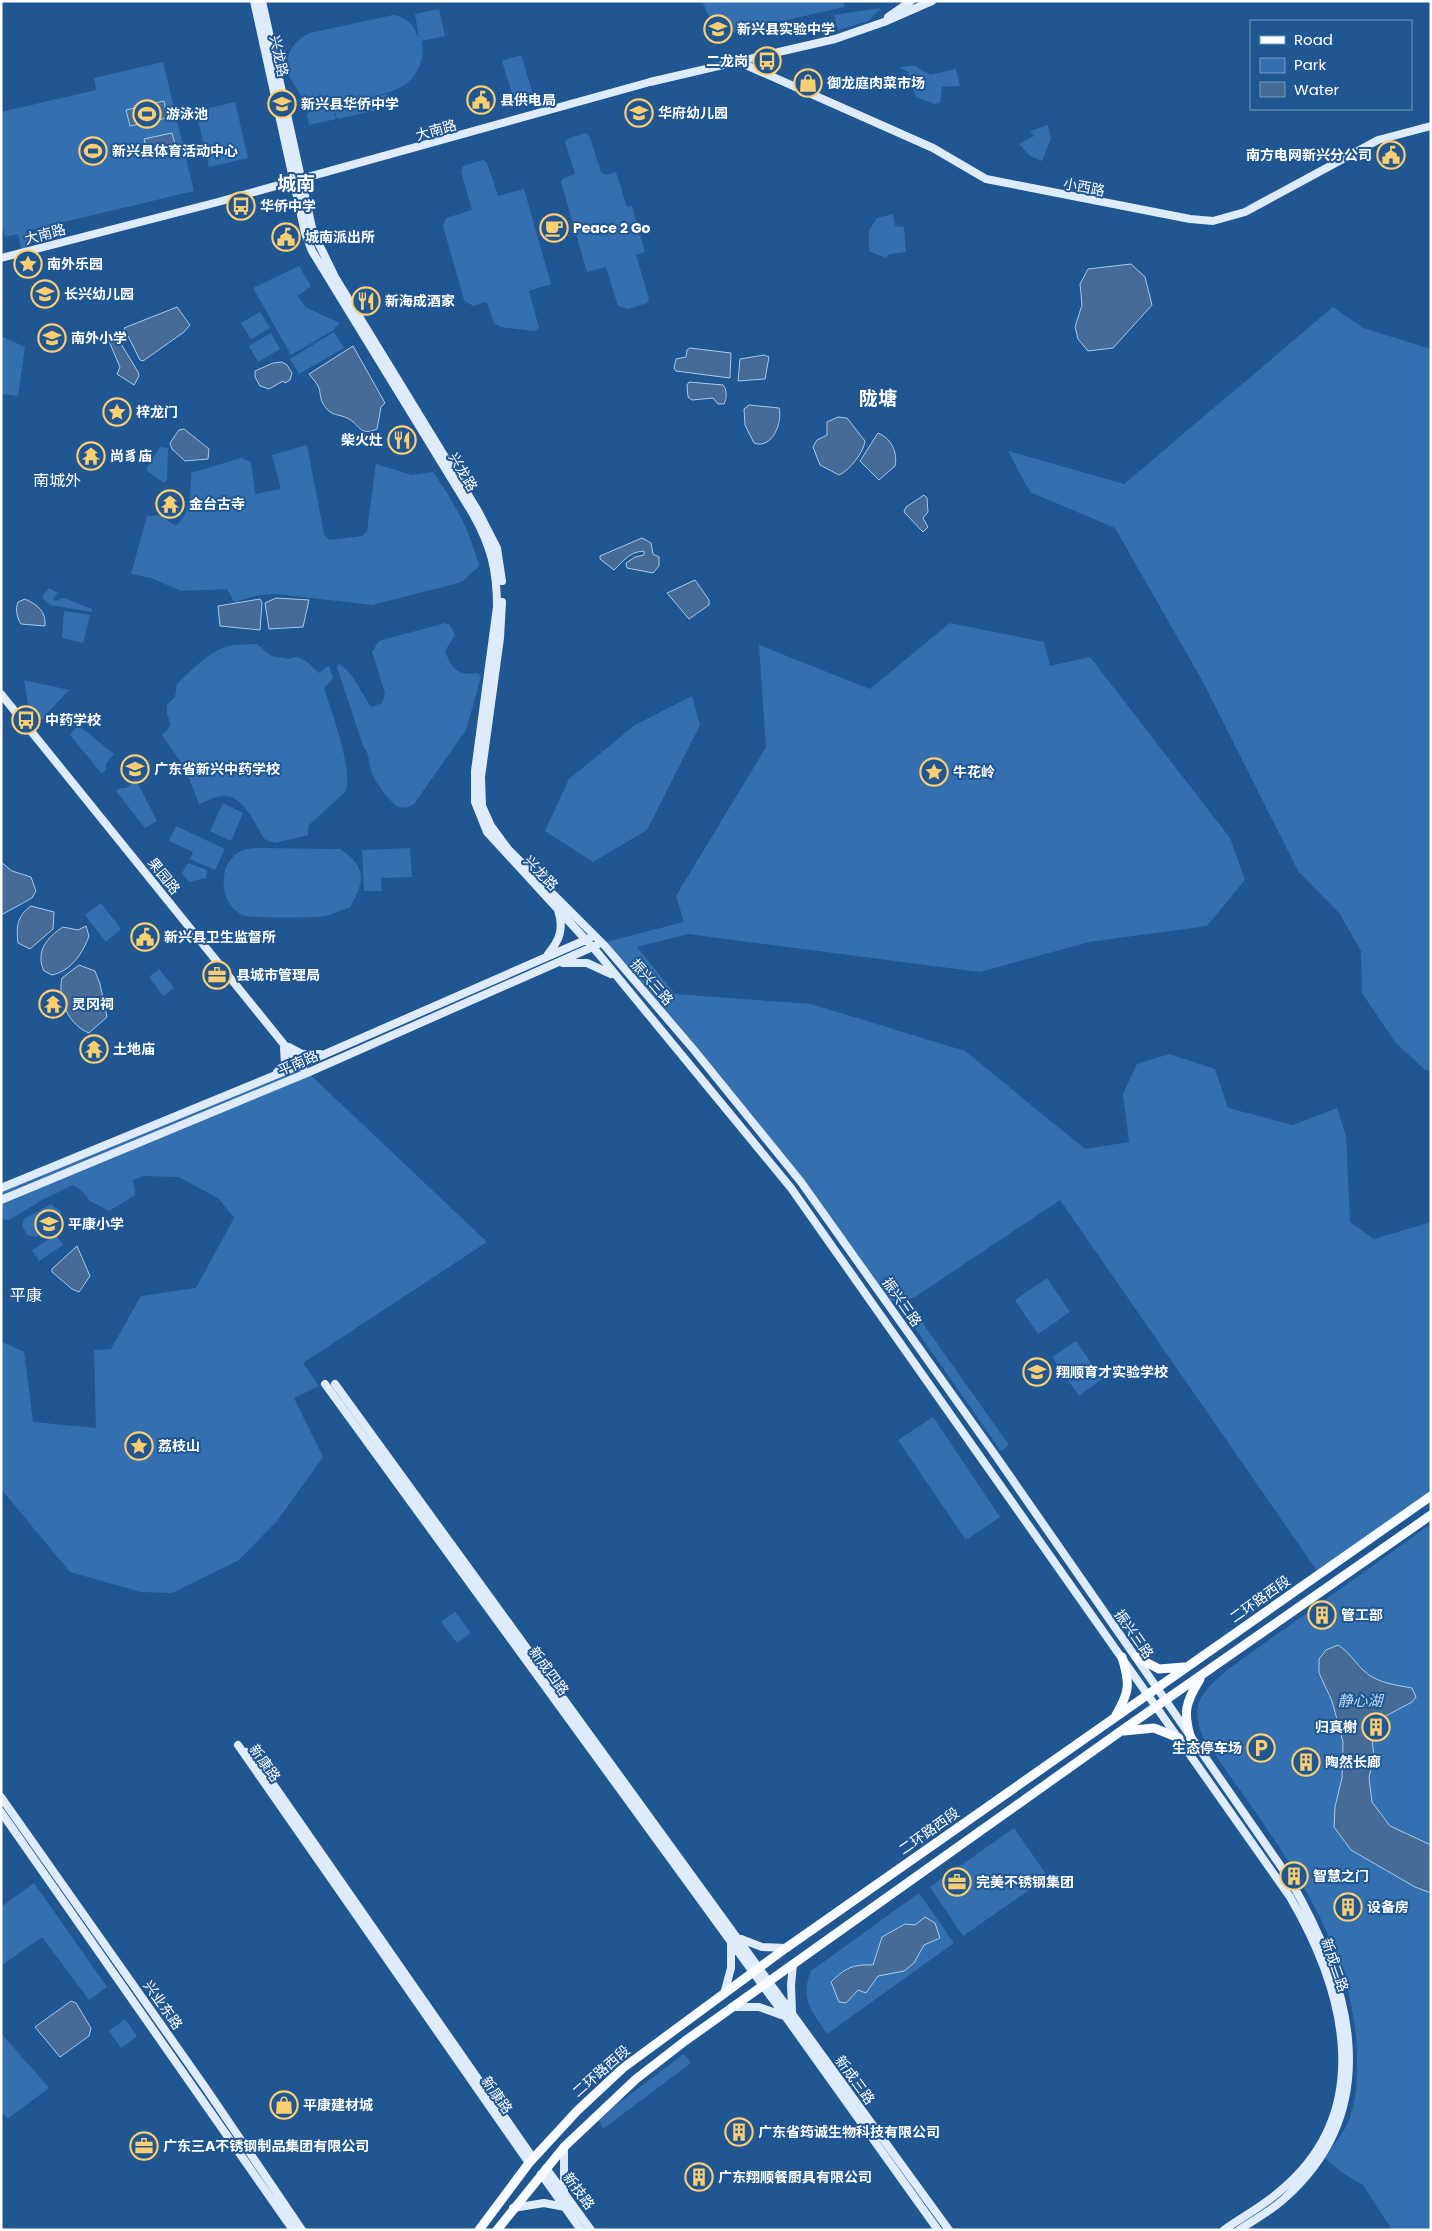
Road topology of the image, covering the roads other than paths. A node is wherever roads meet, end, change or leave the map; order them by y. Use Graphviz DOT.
graph roads {
  1 [pos="254,1"];
  2 [pos="262,1"];
  3 [pos="911,1"];
  4 [pos="932,1"];
  5 [pos="876,25"];
  6 [pos="739,62"];
  7 [pos="1431,126"];
  8 [pos="297,180"];
  9 [pos="1,258"];
  10 [pos="1,694"];
  11 [pos="556,906"];
  12 [pos="590,938"];
  13 [pos="602,943"];
  14 [pos="593,947"];
  15 [pos="546,956"];
  16 [pos="550,966"];
  17 [pos="617,978"];
  18 [pos="281,1041"];
  19 [pos="327,1053"];
  20 [pos="300,1065"];
  21 [pos="307,1073"];
  22 [pos="270,1077"];
  23 [pos="1,1188"];
  24 [pos="1,1200"];
  25 [pos="865,1271"];
  26 [pos="855,1279"];
  27 [pos="325,1384"];
  28 [pos="335,1384"];
  29 [pos="1431,1496"];
  30 [pos="1431,1514"];
  31 [pos="1122,1657"];
  32 [pos="1136,1657"];
  33 [pos="1187,1667"];
  34 [pos="1203,1675"];
  35 [pos="1156,1688"];
  36 [pos="1148,1694"];
  37 [pos="1165,1701"];
  38 [pos="1156,1707"];
  39 [pos="1114,1718"];
  40 [pos="1121,1731"];
  41 [pos="1179,1738"];
  42 [pos="1191,1740"];
  43 [pos="1,1797"];
  44 [pos="1,1812"];
  45 [pos="738,1936"];
  46 [pos="731,1942"];
  47 [pos="786,1948"];
  48 [pos="793,1964"];
  49 [pos="757,1970"];
  50 [pos="766,1983"];
  51 [pos="724,1994"];
  52 [pos="732,2007"];
  53 [pos="789,2015"];
  54 [pos="564,2146"];
  55 [pos="531,2160"];
  56 [pos="544,2171"];
  57 [pos="1280,2191"];
  58 [pos="564,2192"];
  59 [pos="1286,2198"];
  60 [pos="565,2207"];
  61 [pos="513,2208"];
  62 [pos="293,2230"];
  63 [pos="302,2230"];
  64 [pos="479,2230"];
  65 [pos="497,2230"];
  66 [pos="580,2230"];
  67 [pos="591,2230"];
  68 [pos="938,2230"];
  69 [pos="949,2230"];
  70 [pos="1224,2230"];
  71 [pos="1239,2230"];
  1 -- 8 [label="street, 兴龙路"];
  2 -- 8 [label="street, 兴龙路"];
  3 -- 5 [label="street, 大南路"];
  4 -- 5 [label="street, 大南路"];
  5 -- 6 [label="street, 大南路"];
  6 -- 7 [label="street, 小西路"];
  6 -- 8 [label="street, 大南路"];
  8 -- 9 [label="street, 大南路"];
  8 -- 11 [label="street, 兴龙路"];
  8 -- 12 [label="street, 兴龙路"];
  10 -- 18 [label="street, 果园路"];
  11 -- 12 [label="street, 兴龙路"];
  11 -- 15 [label="street"];
  12 -- 13 [label="street, 振兴三路"];
  12 -- 14 [label="street, 兴龙路"];
  12 -- 15 [label="street, 平南路"];
  13 -- 14 [label="street, 平南路"];
  13 -- 25 [label="street, 振兴三路"];
  14 -- 16 [label="street, 平南路"];
  14 -- 17 [label="street, 振兴三路"];
  15 -- 16 [label="street"];
  15 -- 19 [label="street, 平南路"];
  16 -- 17 [label="street"];
  16 -- 21 [label="street, 平南路"];
  17 -- 26 [label="street, 振兴三路"];
  18 -- 19 [label="street"];
  18 -- 20 [label="street, 果园路"];
  18 -- 22 [label="street"];
  19 -- 20 [label="street, 平南路"];
  20 -- 21 [label="street, 果园路"];
  20 -- 22 [label="street, 平南路"];
  21 -- 24 [label="street, 平南路"];
  22 -- 23 [label="street, 平南路"];
  25 -- 26 [label="street"];
  25 -- 32 [label="street, 振兴三路"];
  26 -- 31 [label="street, 振兴三路"];
  27 -- 46 [label="street, 新成四路"];
  28 -- 45 [label="street, 新成四路"];
  29 -- 33 [label="main road, 二环路西段"];
  30 -- 34 [label="main road, 二环路西段"];
  31 -- 36 [label="street, 振兴三路"];
  31 -- 39 [label="main road"];
  32 -- 33 [label="main road"];
  32 -- 35 [label="street, 振兴三路"];
  33 -- 35 [label="main road, 二环路西段"];
  34 -- 37 [label="main road, 二环路西段"];
  34 -- 42 [label="main road"];
  35 -- 36 [label="main road, 二环路西段"];
  35 -- 37 [label="street, 振兴三路"];
  36 -- 38 [label="street, 振兴三路"];
  36 -- 39 [label="main road, 二环路西段"];
  37 -- 38 [label="main road, 二环路西段"];
  37 -- 42 [label="street, 新成二路"];
  38 -- 40 [label="main road, 二环路西段"];
  38 -- 41 [label="street, 新成二路"];
  39 -- 47 [label="main road, 二环路西段"];
  40 -- 41 [label="main road"];
  40 -- 48 [label="main road, 二环路西段"];
  41 -- 57 [label="street, 新成二路"];
  42 -- 59 [label="street, 新成二路"];
  43 -- 63 [label="street, 兴业东路"];
  44 -- 62 [label="street, 兴业东路"];
  45 -- 47 [label="street"];
  45 -- 49 [label="street, 新成四路"];
  46 -- 49 [label="street, 新成四路"];
  46 -- 51 [label="street"];
  47 -- 49 [label="main road, 二环路西段"];
  48 -- 50 [label="main road, 二环路西段"];
  48 -- 53 [label="street"];
  49 -- 50 [label="street, 新成三路"];
  49 -- 51 [label="main road, 二环路西段"];
  50 -- 52 [label="main road, 二环路西段"];
  50 -- 53 [label="street, 新成三路"];
  51 -- 55 [label="main road, 二环路西段"];
  52 -- 53 [label="street"];
  52 -- 54 [label="main road, 二环路西段"];
  53 -- 68 [label="street, 新成三路"];
  53 -- 69 [label="street, 新成三路"];
  54 -- 56 [label="main road, 二环路西段"];
  54 -- 58 [label="street"];
  55 -- 55 [label="street, 新康路"];
  55 -- 64 [label="main road, 二环路西段"];
  56 -- 58 [label="street, 新技路"];
  56 -- 60 [label="street, 新技路"];
  56 -- 61 [label="main road, 二环路西段"];
  57 -- 59 [label="street"];
  57 -- 70 [label="street, 新成二路"];
  58 -- 67 [label="street, 新技路"];
  59 -- 71 [label="street, 新成二路"];
  60 -- 61 [label="street"];
  60 -- 66 [label="street, 新技路"];
  61 -- 65 [label="main road, 二环路西段"];
}
